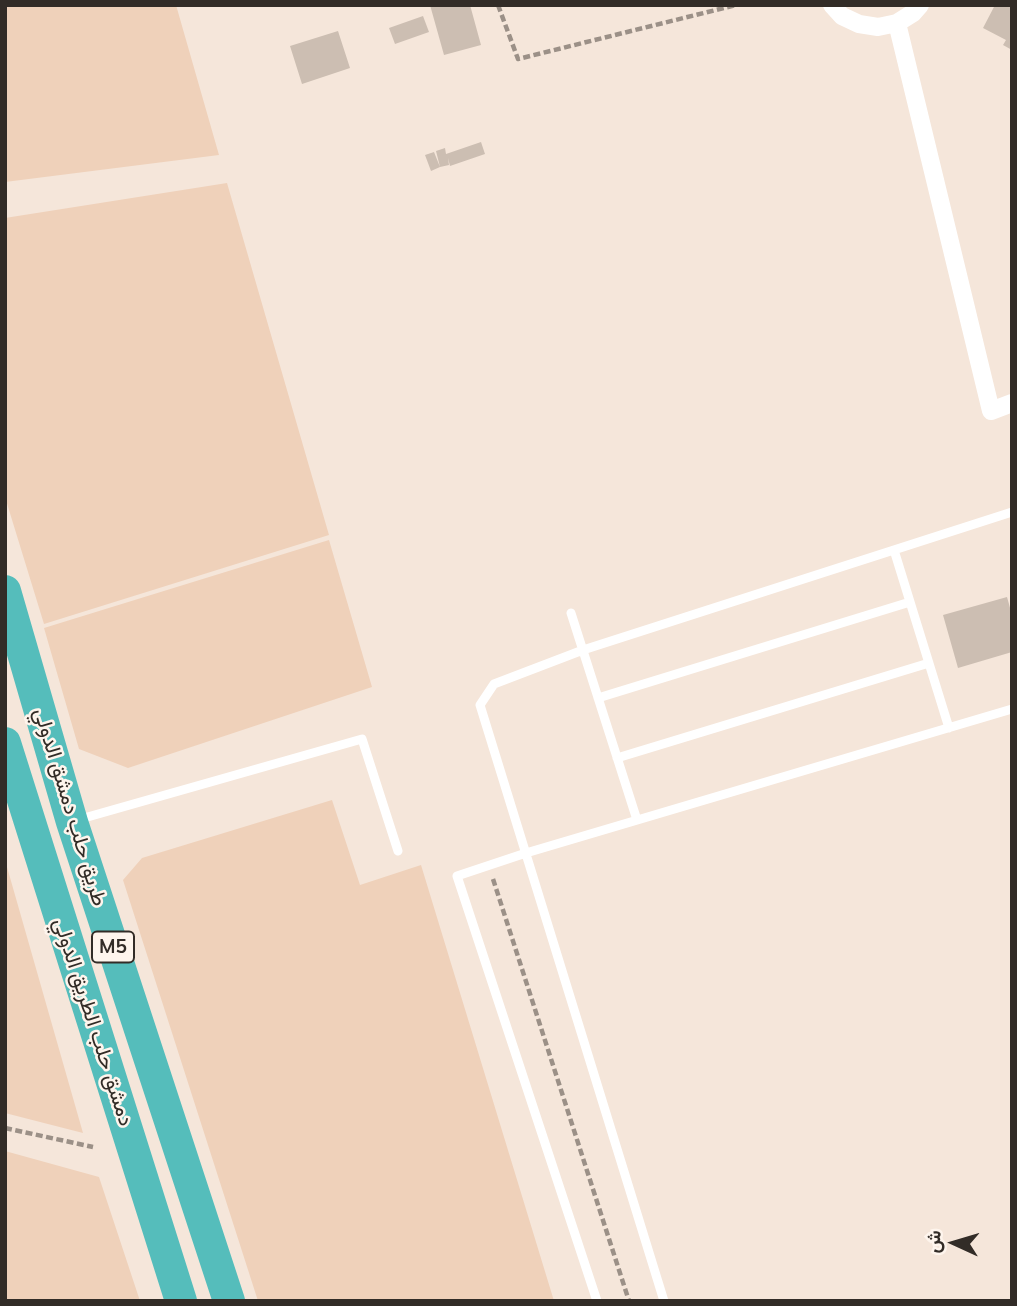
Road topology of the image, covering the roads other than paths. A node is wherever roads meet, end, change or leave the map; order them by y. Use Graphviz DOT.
graph roads {
  1 [pos="832,5"];
  2 [pos="920,5"];
  3 [pos="897,23"];
  4 [pos="1012,404"];
  5 [pos="1012,512"];
  6 [pos="894,550"];
  7 [pos="5,591"];
  8 [pos="910,603"];
  9 [pos="571,613"];
  10 [pos="583,650"];
  11 [pos="929,663"];
  12 [pos="598,698"];
  13 [pos="1012,709"];
  14 [pos="949,728"];
  15 [pos="5,743"];
  16 [pos="617,758"];
  17 [pos="636,820"];
  18 [pos="72,822"];
  19 [pos="398,851"];
  20 [pos="526,853"];
  21 [pos="181,1301"];
  22 [pos="229,1301"];
  23 [pos="597,1301"];
  24 [pos="664,1301"];
  1 -- 3 [label="street"];
  2 -- 3 [label="street"];
  3 -- 4 [label="street"];
  5 -- 6 [label="lane"];
  6 -- 8 [label="lane"];
  6 -- 10 [label="lane"];
  7 -- 18 [label="highway, طريق حلب دمشق الدولي / M5"];
  8 -- 11 [label="lane"];
  8 -- 12 [label="lane"];
  9 -- 10 [label="lane"];
  10 -- 12 [label="lane"];
  10 -- 20 [label="lane"];
  11 -- 14 [label="lane"];
  11 -- 16 [label="lane"];
  12 -- 16 [label="lane"];
  13 -- 14 [label="lane"];
  14 -- 17 [label="lane"];
  15 -- 21 [label="highway, دمشق حلب الطريق الدولي / M5"];
  16 -- 17 [label="lane"];
  17 -- 20 [label="lane"];
  18 -- 19 [label="lane"];
  18 -- 22 [label="highway, طريق حلب دمشق الدولي / M5"];
  20 -- 23 [label="lane"];
  20 -- 24 [label="lane"];
}
